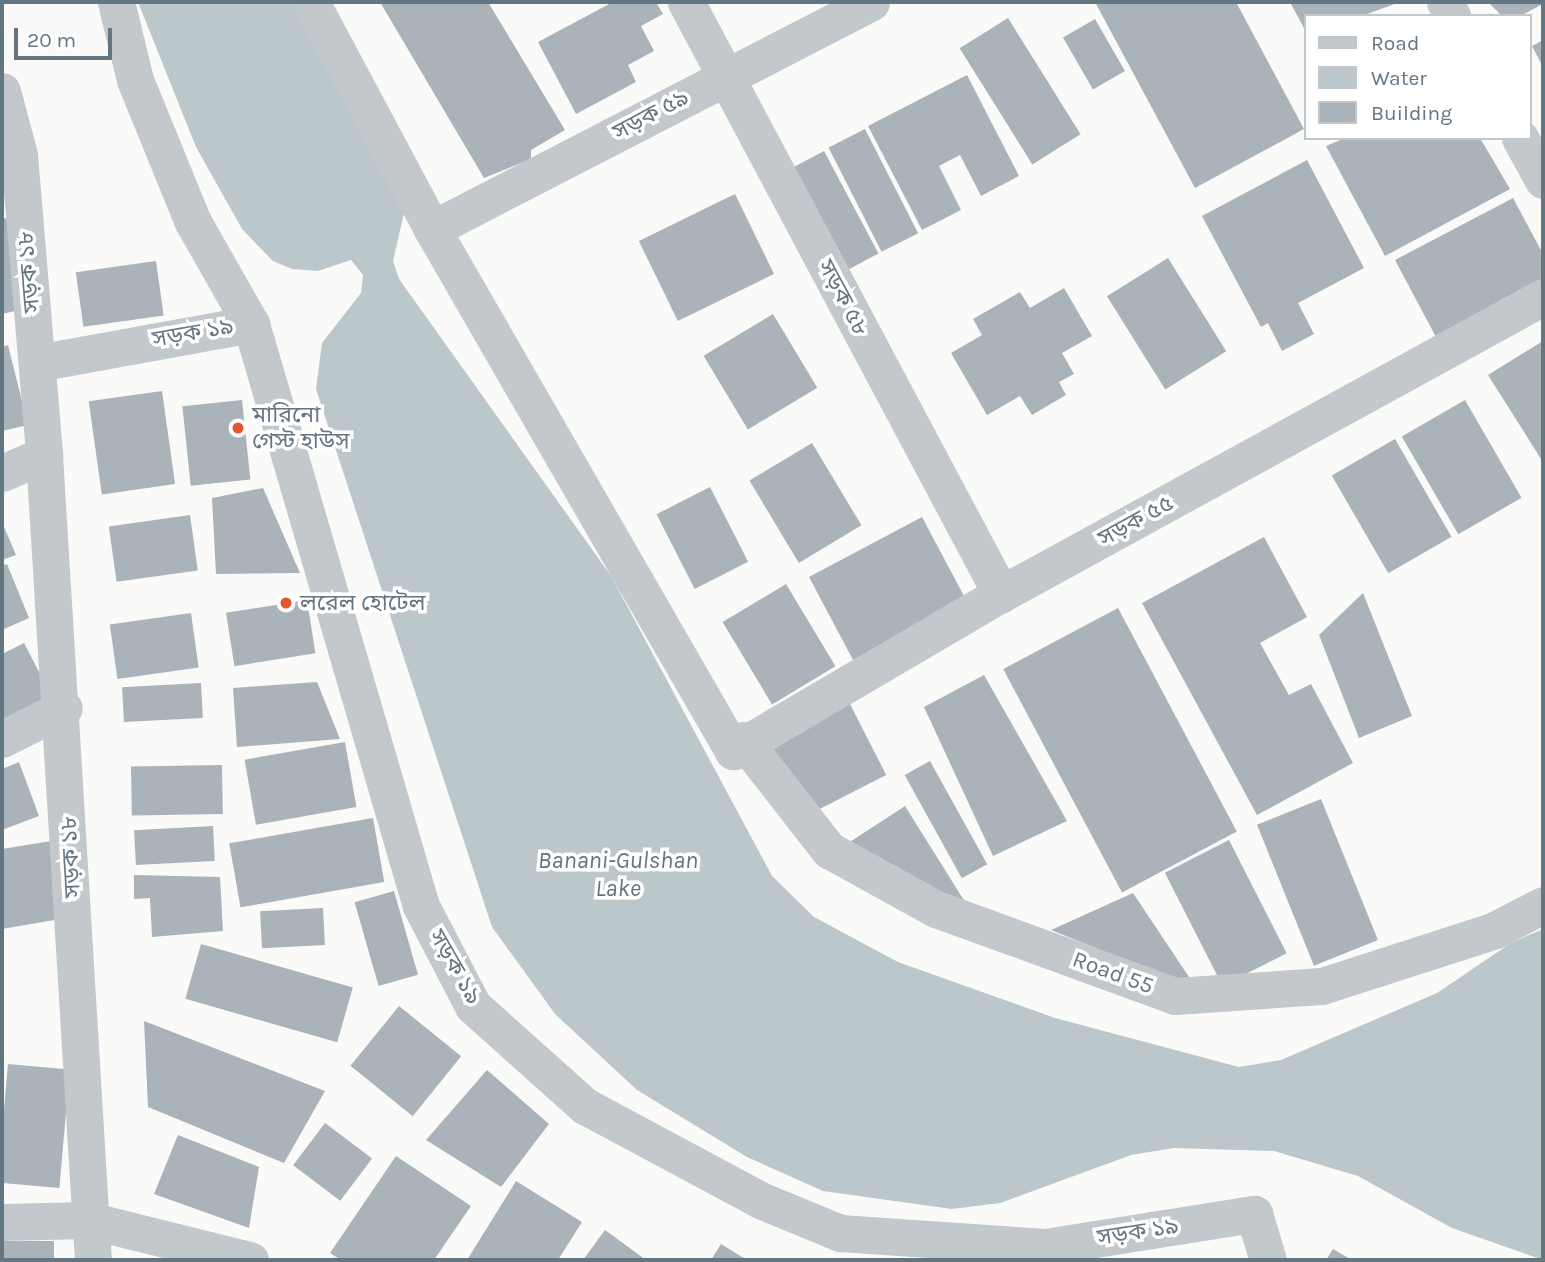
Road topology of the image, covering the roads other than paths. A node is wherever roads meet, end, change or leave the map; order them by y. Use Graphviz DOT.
graph roads {
  1 [pos="116,2"];
  2 [pos="311,2"];
  3 [pos="686,2"];
  4 [pos="871,2"];
  5 [pos="724,76"];
  6 [pos="2,91"];
  7 [pos="1521,140"];
  8 [pos="10,158"];
  9 [pos="1543,180"];
  10 [pos="432,229"];
  11 [pos="1543,297"];
  12 [pos="251,324"];
  13 [pos="37,363"];
  14 [pos="44,455"];
  15 [pos="2,473"];
  16 [pos="1001,594"];
  17 [pos="64,708"];
  18 [pos="2,739"];
  19 [pos="738,746"];
  20 [pos="1543,905"];
  21 [pos="88,1220"];
  22 [pos="2,1222"];
  23 [pos="93,1260"];
  24 [pos="250,1260"];
  25 [pos="1268,1260"];
  1 -- 12 [label="street"];
  2 -- 10 [label="street, Road 55"];
  3 -- 5 [label="street, সড়ক ৫৮"];
  4 -- 5 [label="street, সড়ক ৫৯"];
  5 -- 10 [label="street, সড়ক ৫৯"];
  5 -- 16 [label="street, সড়ক ৫৮"];
  6 -- 8 [label="street, সড়ক ১৮"];
  7 -- 9 [label="street"];
  8 -- 13 [label="street, সড়ক ১৮"];
  10 -- 19 [label="street, Road 55"];
  11 -- 16 [label="street, সড়ক ৫৫"];
  12 -- 13 [label="street, সড়ক ১৯"];
  12 -- 25 [label="street, সড়ক ১৯"];
  13 -- 14 [label="street, সড়ক ১৮"];
  14 -- 15 [label="street"];
  14 -- 17 [label="street, সড়ক ১৮"];
  16 -- 19 [label="street, সড়ক ৫৫"];
  17 -- 18 [label="street"];
  17 -- 21 [label="street, সড়ক ১৮"];
  19 -- 20 [label="street, Road 55"];
  21 -- 22 [label="street"];
  21 -- 23 [label="street, সড়ক ১৮"];
  21 -- 24 [label="street"];
}
